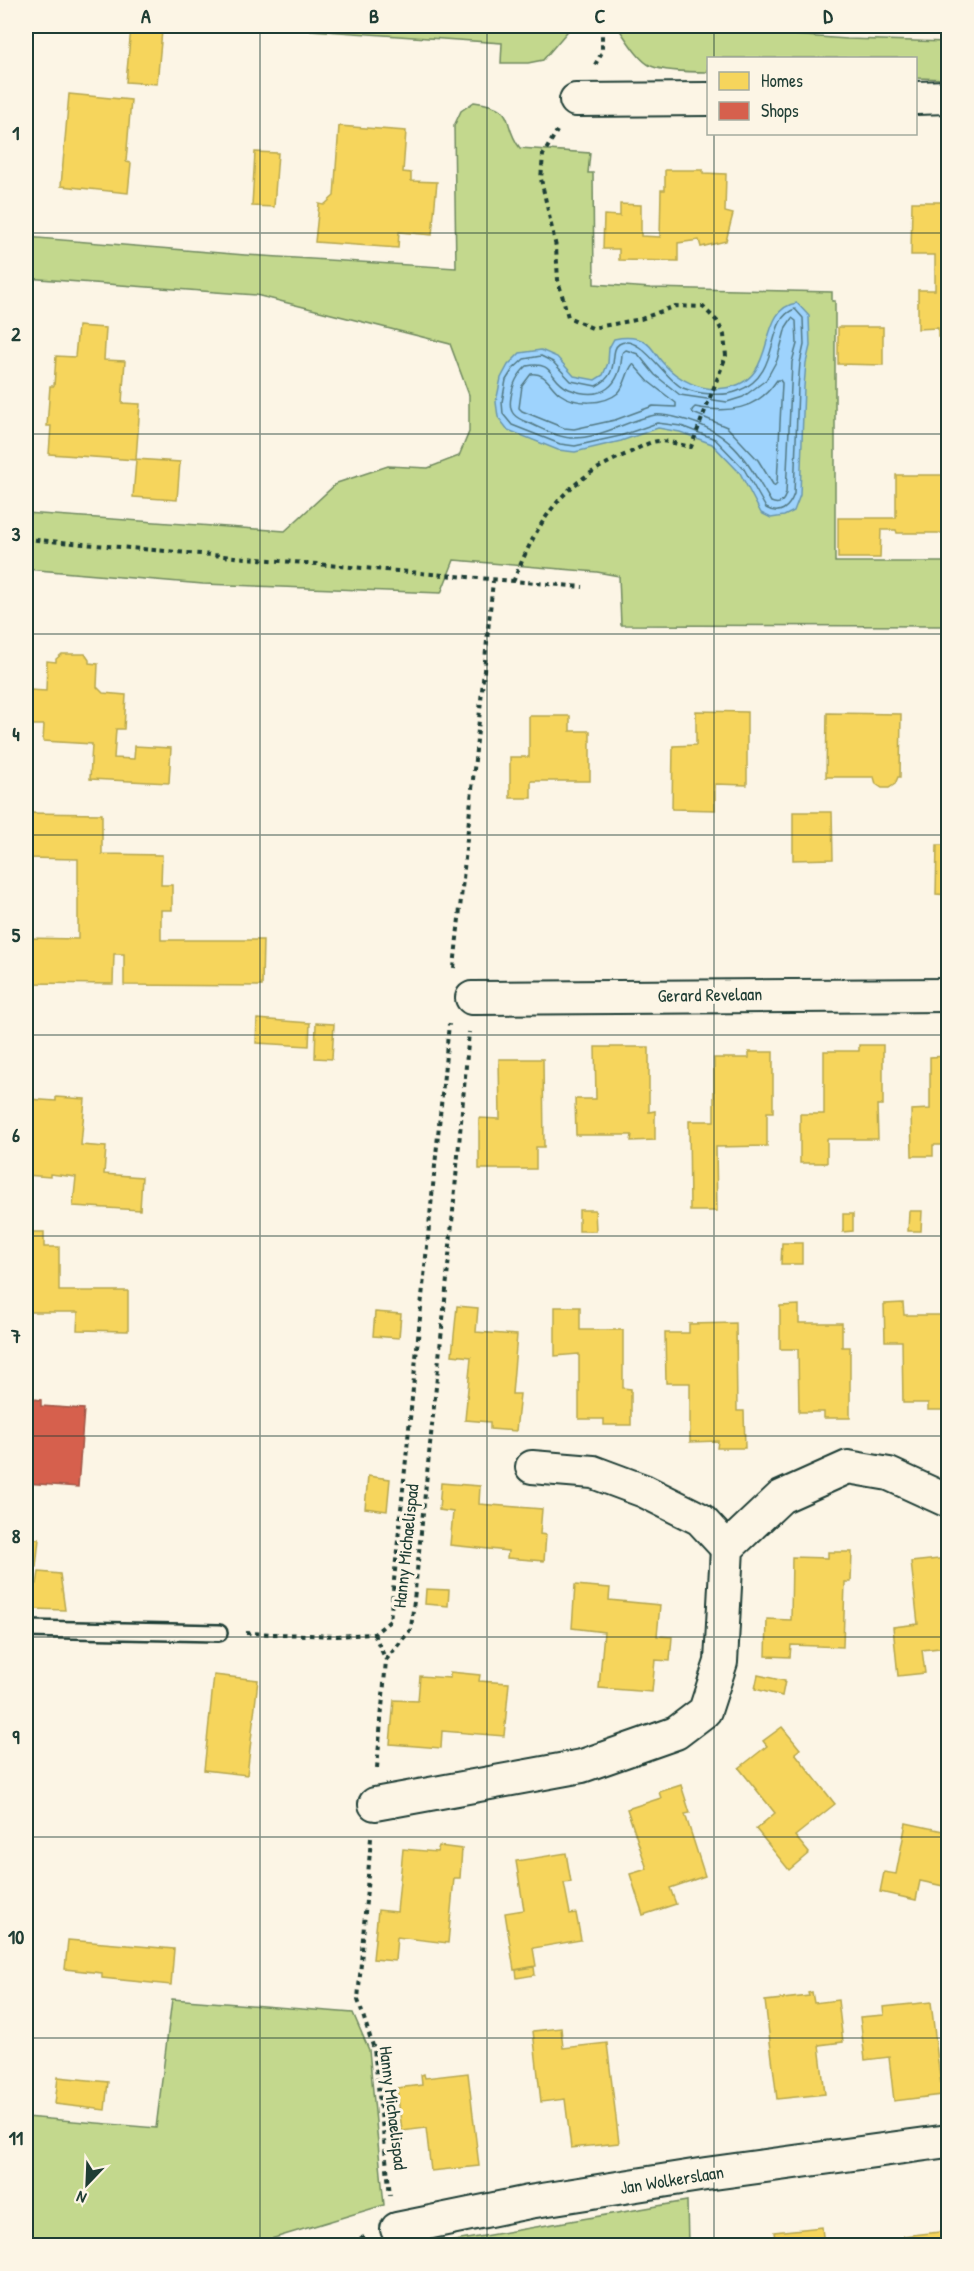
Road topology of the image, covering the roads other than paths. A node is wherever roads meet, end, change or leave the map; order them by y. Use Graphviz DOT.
graph roads {
  1 [pos="917,98"];
  2 [pos="948,98"];
  3 [pos="707,99"];
  4 [pos="576,100"];
  5 [pos="948,995"];
  6 [pos="458,997"];
  7 [pos="532,1467"];
  8 [pos="948,1501"];
  9 [pos="727,1548"];
  10 [pos="26,1629"];
  11 [pos="219,1633"];
  12 [pos="375,1804"];
  13 [pos="948,2141"];
  14 [pos="397,2229"];
  1 -- 2 [label="street"];
  3 -- 4 [label="street"];
  5 -- 6 [label="street, Gerard Revelaan"];
  7 -- 9 [label="street"];
  8 -- 9 [label="street"];
  9 -- 12 [label="street"];
  10 -- 11 [label="lane"];
  13 -- 14 [label="street, Jan Wolkerslaan"];
}
